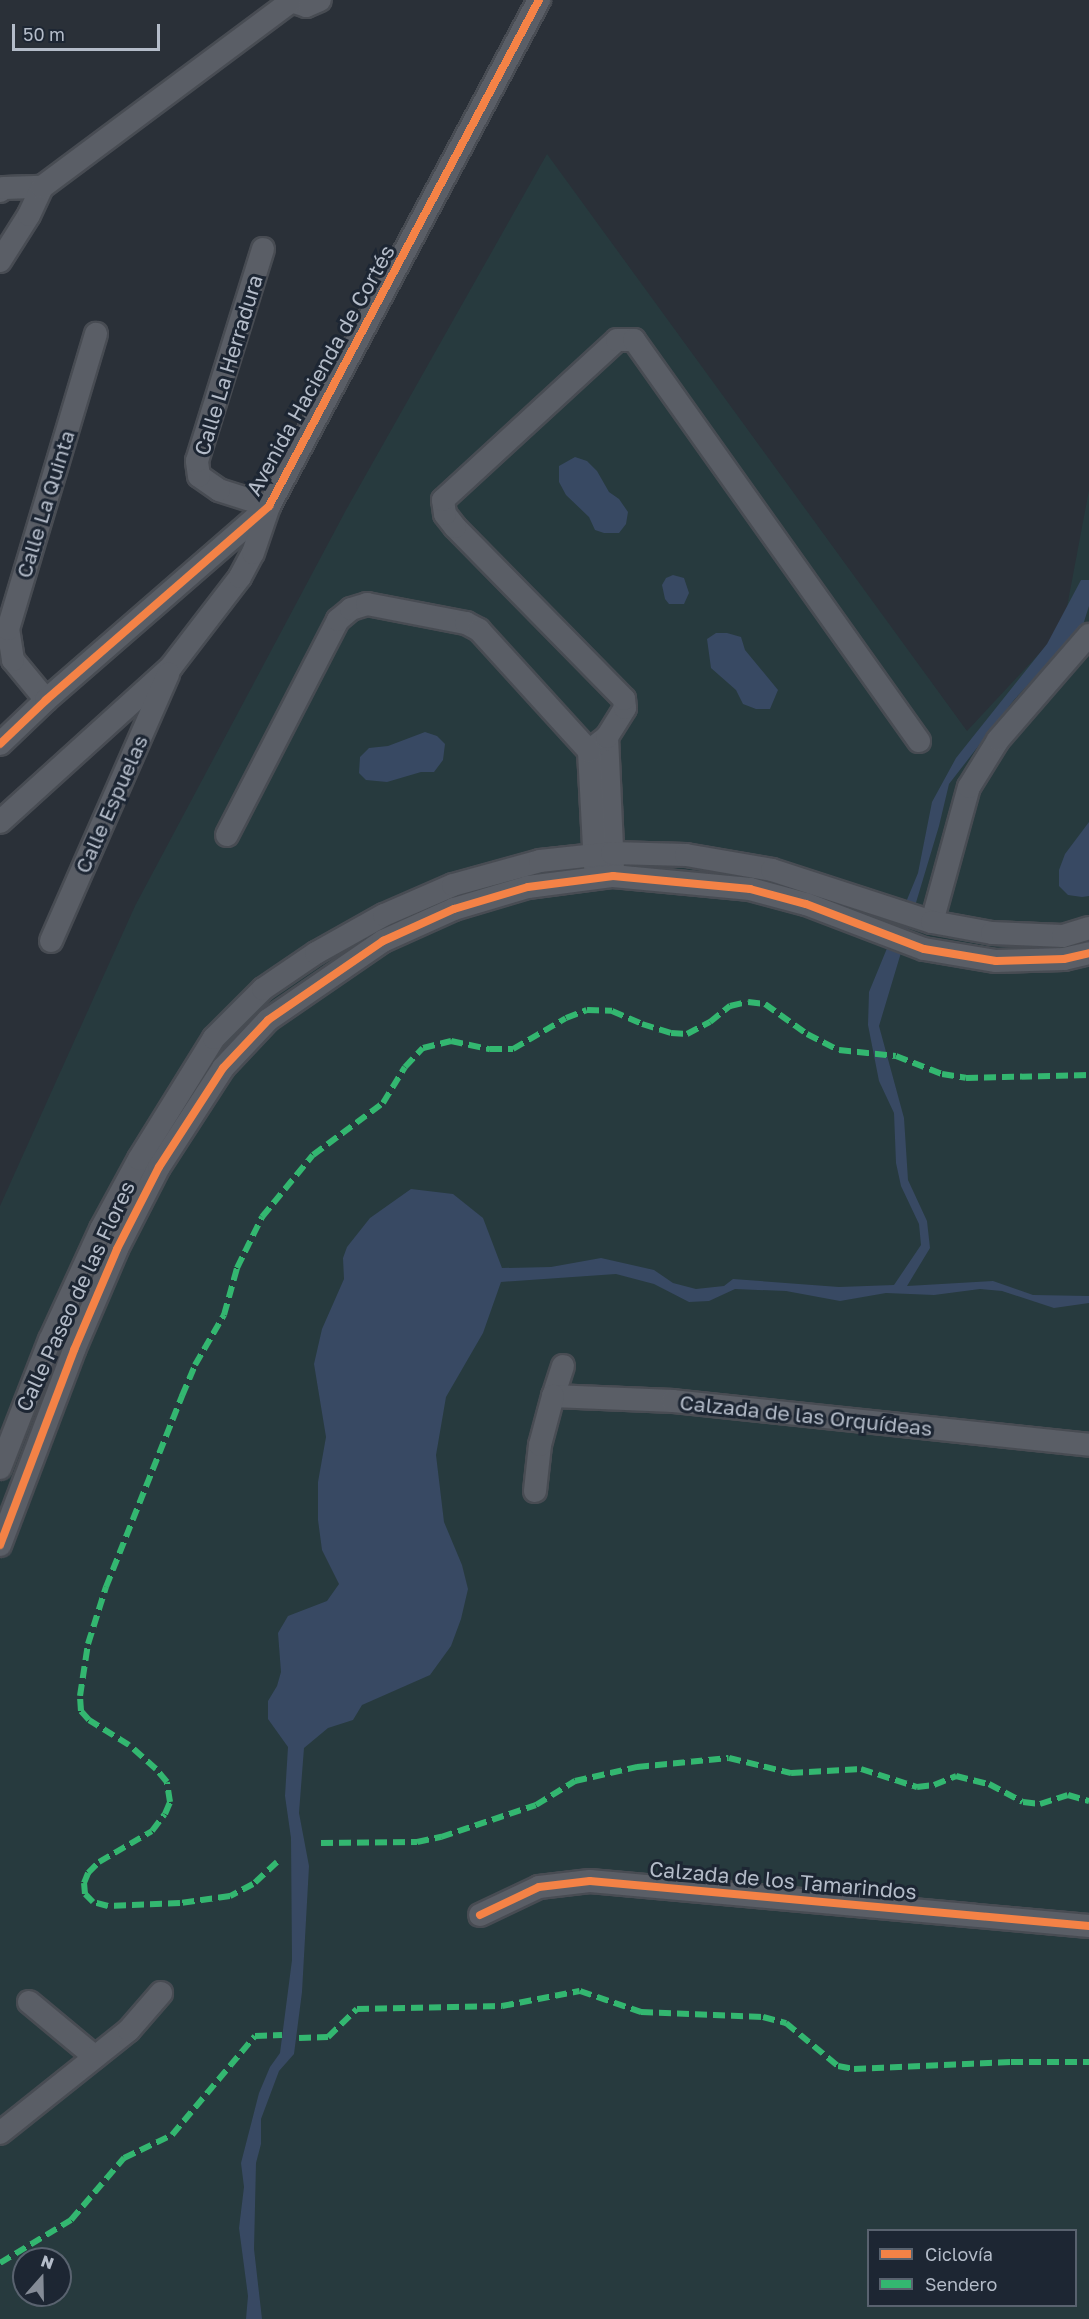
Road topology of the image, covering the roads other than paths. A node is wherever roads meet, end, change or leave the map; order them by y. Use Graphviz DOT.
graph roads {
  1 [pos="320,0"];
  2 [pos="539,0"];
  3 [pos="289,1"];
  4 [pos="42,187"];
  5 [pos="1,188"];
  6 [pos="29,215"];
  7 [pos="263,249"];
  8 [pos="0,261"];
  9 [pos="96,334"];
  10 [pos="269,506"];
  11 [pos="1089,635"];
  12 [pos="171,667"];
  13 [pos="46,700"];
  14 [pos="607,737"];
  15 [pos="919,741"];
  16 [pos="0,744"];
  17 [pos="589,751"];
  18 [pos="0,822"];
  19 [pos="227,835"];
  20 [pos="603,853"];
  21 [pos="604,877"];
  22 [pos="932,922"];
  23 [pos="959,927"];
  24 [pos="1089,928"];
  25 [pos="51,941"];
  26 [pos="1089,953"];
  27 [pos="957,954"];
  28 [pos="50,1340"];
  29 [pos="74,1350"];
  30 [pos="563,1366"];
  31 [pos="553,1396"];
  32 [pos="1089,1445"];
  33 [pos="0,1468"];
  34 [pos="534,1491"];
  35 [pos="0,1545"];
  36 [pos="480,1915"];
  37 [pos="1089,1926"];
  38 [pos="161,1993"];
  39 [pos="29,2002"];
  40 [pos="94,2057"];
  41 [pos="0,2133"];
  1 -- 3 [label="street"];
  2 -- 10 [label="street, Avenida Hacienda de Cortés"];
  3 -- 4 [label="street"];
  4 -- 5 [label="street"];
  4 -- 6 [label="street"];
  5 -- 6 [label="street"];
  6 -- 8 [label="street"];
  7 -- 10 [label="street, Calle La Herradura"];
  9 -- 13 [label="street, Calle La Quinta"];
  10 -- 12 [label="street, Avenida Hacienda de Cortés"];
  10 -- 13 [label="street, Avenida Hacienda de Cortés"];
  11 -- 22 [label="street"];
  12 -- 18 [label="street, Avenida Hacienda de Cortés"];
  12 -- 25 [label="street, Calle Espuelas"];
  13 -- 16 [label="street, Avenida Hacienda de Cortés"];
  14 -- 15 [label="street"];
  14 -- 17 [label="street"];
  14 -- 20 [label="street"];
  17 -- 19 [label="street"];
  17 -- 20 [label="street"];
  20 -- 21 [label="street"];
  20 -- 22 [label="street, Calle Paseo de las Flores"];
  20 -- 28 [label="street, Calle Paseo de las Flores"];
  21 -- 27 [label="street, Calle Paseo de las Flores"];
  21 -- 29 [label="street, Calle Paseo de las Flores"];
  22 -- 23 [label="street, Calle Paseo de las Flores"];
  23 -- 24 [label="street, Calle Paseo de las Flores"];
  23 -- 27 [label="street"];
  26 -- 27 [label="street, Calle Paseo de las Flores"];
  28 -- 29 [label="street"];
  28 -- 33 [label="street, Calle Paseo de las Flores"];
  29 -- 35 [label="street, Calle Paseo de las Flores"];
  30 -- 31 [label="street"];
  31 -- 32 [label="street, Calzada de las Orquídeas"];
  31 -- 34 [label="street"];
  36 -- 37 [label="street, Calzada de los Tamarindos"];
  38 -- 40 [label="street"];
  39 -- 40 [label="street"];
  40 -- 41 [label="street"];
}
